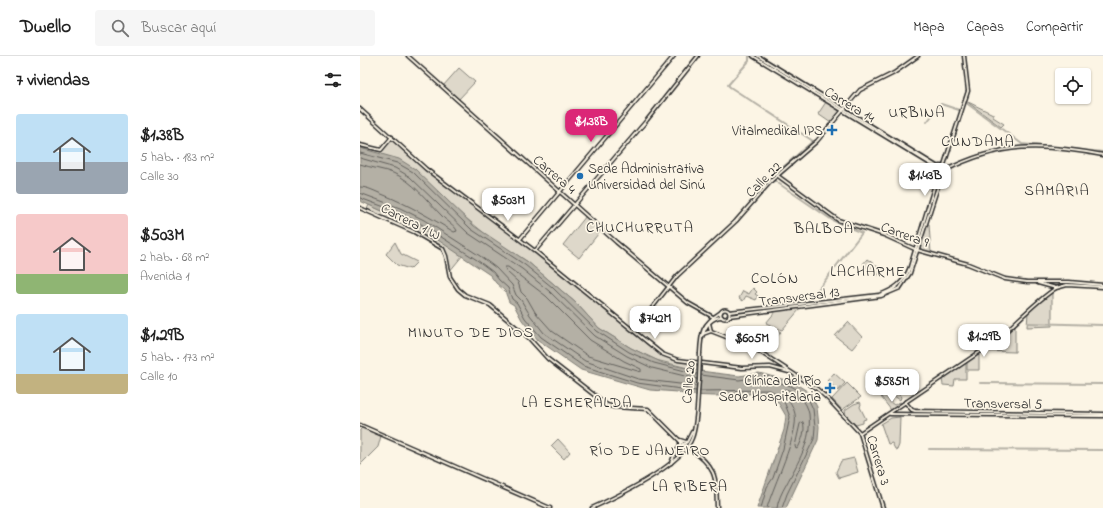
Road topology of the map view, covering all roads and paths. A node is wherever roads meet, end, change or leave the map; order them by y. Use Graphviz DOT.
graph roads {
  1 [pos="408,56"];
  2 [pos="674,56"];
  3 [pos="698,56"];
  4 [pos="753,56"];
  5 [pos="758,56"];
  6 [pos="918,56"];
  7 [pos="964,56"];
  8 [pos="360,109"];
  9 [pos="844,110"];
  10 [pos="392,138"];
  11 [pos="360,145"];
  12 [pos="1103,155"];
  13 [pos="937,168"];
  14 [pos="943,170"];
  15 [pos="938,174"];
  16 [pos="778,176"];
  17 [pos="560,191"];
  18 [pos="574,204"];
  19 [pos="360,208"];
  20 [pos="519,239"];
  21 [pos="916,249"];
  22 [pos="535,251"];
  23 [pos="1052,282"];
  24 [pos="1037,283"];
  25 [pos="668,286"];
  26 [pos="1103,286"];
  27 [pos="1048,287"];
  28 [pos="1056,288"];
  29 [pos="1047,293"];
  30 [pos="721,312"];
  31 [pos="729,312"];
  32 [pos="729,316"];
  33 [pos="713,317"];
  34 [pos="722,317"];
  35 [pos="709,323"];
  36 [pos="634,331"];
  37 [pos="711,331"];
  38 [pos="703,334"];
  39 [pos="701,342"];
  40 [pos="778,364"];
  41 [pos="776,368"];
  42 [pos="789,372"];
  43 [pos="905,402"];
  44 [pos="901,405"];
  45 [pos="909,408"];
  46 [pos="901,413"];
  47 [pos="907,413"];
  48 [pos="888,415"];
  49 [pos="1103,415"];
  50 [pos="694,423"];
  51 [pos="360,425"];
  52 [pos="860,433"];
  53 [pos="680,440"];
  54 [pos="687,442"];
  55 [pos="683,444"];
  56 [pos="688,446"];
  57 [pos="679,447"];
  58 [pos="676,451"];
  59 [pos="684,452"];
  60 [pos="682,455"];
  61 [pos="671,463"];
  62 [pos="550,508"];
  63 [pos="592,508"];
  64 [pos="718,508"];
  65 [pos="883,508"];
  1 -- 17 [label="street, Carrera 4"];
  2 -- 17 [label="street"];
  3 -- 18 [label="street"];
  4 -- 9 [label="street, Carrera 14"];
  5 -- 9 [label="street, Carrera 14"];
  6 -- 9 [label="street, Calle 22"];
  7 -- 14 [label="street"];
  8 -- 10 [label="street"];
  9 -- 13 [label="street, Carrera 14"];
  9 -- 16 [label="street, Calle 22"];
  10 -- 11 [label="street"];
  10 -- 20 [label="street"];
  12 -- 14 [label="street"];
  13 -- 14 [label="street, Carrera 14"];
  13 -- 15 [label="street"];
  14 -- 15 [label="street"];
  14 -- 21 [label="street"];
  15 -- 21 [label="street"];
  16 -- 21 [label="street, Carrera 9"];
  16 -- 25 [label="street, Calle 22"];
  17 -- 18 [label="street, Carrera 4"];
  17 -- 20 [label="street"];
  18 -- 22 [label="street"];
  18 -- 25 [label="street, Carrera 4"];
  19 -- 53 [label="street, Carrera 1 W"];
  20 -- 22 [label="street"];
  21 -- 24 [label="street, Carrera 9"];
  21 -- 31 [label="street, Transversal 13"];
  21 -- 32 [label="street, Transversal 13"];
  22 -- 36 [label="street"];
  23 -- 24 [label="street, Carrera 9"];
  23 -- 26 [label="street, Carrera 9"];
  23 -- 27 [label="street"];
  23 -- 28 [label="street"];
  24 -- 27 [label="street, Carrera 9"];
  25 -- 33 [label="street, Carrera 4"];
  25 -- 36 [label="street, Calle 22"];
  26 -- 28 [label="street"];
  27 -- 28 [label="street, Carrera 9"];
  27 -- 29 [label="street"];
  28 -- 29 [label="street"];
  29 -- 43 [label="street"];
  30 -- 31 [label="street"];
  30 -- 33 [label="street"];
  30 -- 34 [label="street"];
  31 -- 32 [label="street"];
  32 -- 34 [label="street"];
  33 -- 39 [label="street"];
  34 -- 35 [label="street"];
  35 -- 37 [label="street"];
  35 -- 38 [label="street"];
  36 -- 41 [label="street"];
  37 -- 38 [label="street"];
  37 -- 40 [label="street, Carrera 3"];
  38 -- 39 [label="street"];
  39 -- 50 [label="street, Calle 20, bridge"];
  40 -- 41 [label="street"];
  40 -- 42 [label="street, Carrera 3"];
  41 -- 42 [label="street"];
  42 -- 52 [label="street, Carrera 3"];
  43 -- 44 [label="street"];
  43 -- 45 [label="street"];
  44 -- 46 [label="street"];
  44 -- 48 [label="street"];
  45 -- 47 [label="street"];
  45 -- 49 [label="street, Transversal 5"];
  46 -- 47 [label="street"];
  46 -- 48 [label="street"];
  47 -- 49 [label="street, Transversal 5"];
  48 -- 52 [label="street"];
  50 -- 54 [label="street, Calle 20"];
  50 -- 56 [label="street, Calle 20"];
  51 -- 62 [label="street"];
  52 -- 65 [label="street, Carrera 3"];
  53 -- 54 [label="street"];
  53 -- 55 [label="street"];
  53 -- 57 [label="street"];
  54 -- 55 [label="street"];
  55 -- 57 [label="street"];
  55 -- 59 [label="street"];
  56 -- 59 [label="street, Calle 20"];
  56 -- 64 [label="street"];
  57 -- 58 [label="street"];
  58 -- 60 [label="street"];
  58 -- 61 [label="street"];
  59 -- 60 [label="street, Calle 20"];
  60 -- 61 [label="street, Calle 20"];
  61 -- 63 [label="street, Calle 20"];
}
